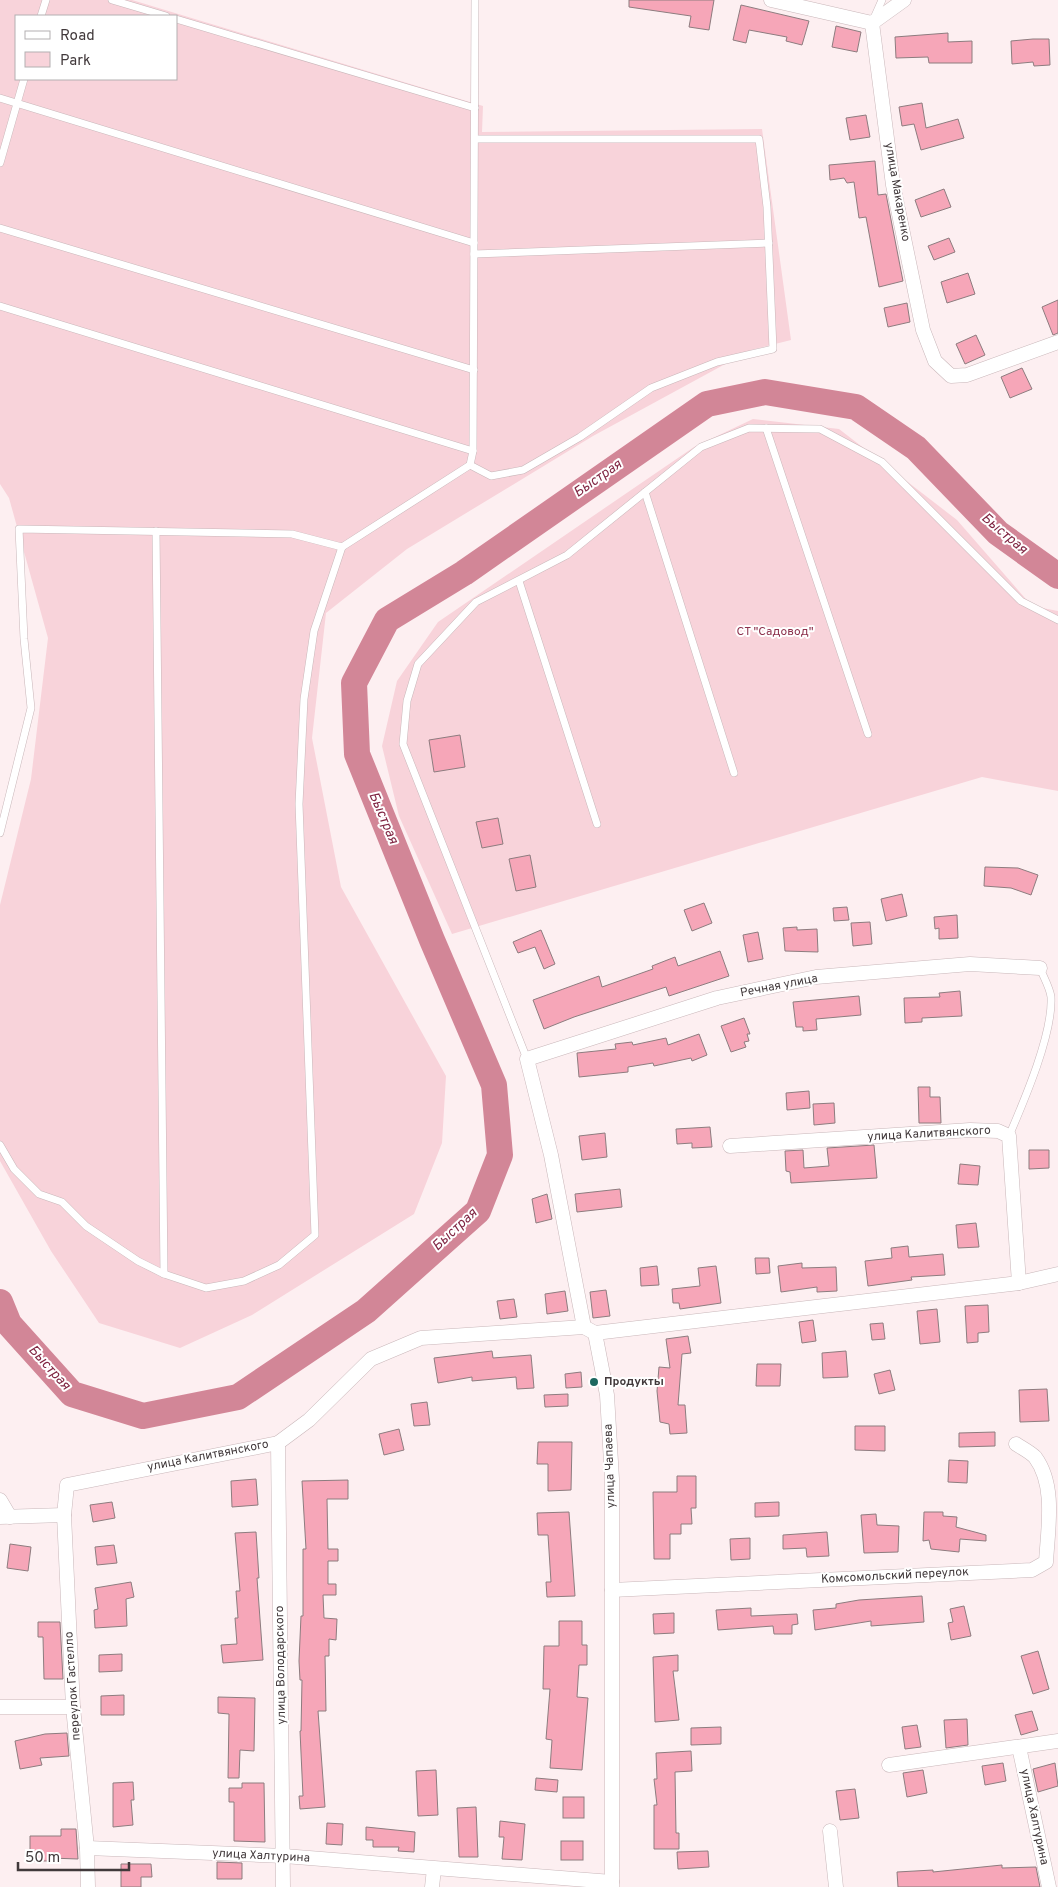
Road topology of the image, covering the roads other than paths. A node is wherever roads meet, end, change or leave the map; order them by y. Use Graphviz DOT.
graph roads {
  1 [pos="46,0"];
  2 [pos="112,0"];
  3 [pos="475,0"];
  4 [pos="770,0"];
  5 [pos="882,0"];
  6 [pos="904,0"];
  7 [pos="41,15"];
  8 [pos="163,15"];
  9 [pos="178,20"];
  10 [pos="872,23"];
  11 [pos="24,80"];
  12 [pos="0,98"];
  13 [pos="17,103"];
  14 [pos="475,108"];
  15 [pos="474,139"];
  16 [pos="0,163"];
  17 [pos="0,228"];
  18 [pos="474,243"];
  19 [pos="769,243"];
  20 [pos="474,254"];
  21 [pos="0,306"];
  22 [pos="1058,342"];
  23 [pos="474,370"];
  24 [pos="766,428"];
  25 [pos="473,451"];
  26 [pos="470,465"];
  27 [pos="645,492"];
  28 [pos="156,532"];
  29 [pos="342,547"];
  30 [pos="519,581"];
  31 [pos="1058,620"];
  32 [pos="868,734"];
  33 [pos="734,773"];
  34 [pos="597,824"];
  35 [pos="0,833"];
  36 [pos="1040,968"];
  37 [pos="527,1059"];
  38 [pos="1009,1136"];
  39 [pos="0,1145"];
  40 [pos="730,1146"];
  41 [pos="164,1274"];
  42 [pos="1058,1274"];
  43 [pos="1024,1282"];
  44 [pos="589,1330"];
  45 [pos="278,1443"];
  46 [pos="1016,1444"];
  47 [pos="67,1484"];
  48 [pos="0,1500"];
  49 [pos="64,1515"];
  50 [pos="5,1517"];
  51 [pos="612,1590"];
  52 [pos="73,1707"];
  53 [pos="0,1708"];
  54 [pos="1058,1742"];
  55 [pos="1019,1747"];
  56 [pos="889,1764"];
  57 [pos="830,1831"];
  58 [pos="87,1848"];
  59 [pos="284,1856"];
  60 [pos="434,1868"];
  61 [pos="612,1884"];
  62 [pos="88,1887"];
  63 [pos="283,1887"];
  64 [pos="432,1887"];
  65 [pos="836,1887"];
  66 [pos="1049,1887"];
  1 -- 7 [label="lane"];
  2 -- 8 [label="lane"];
  3 -- 14 [label="lane"];
  4 -- 10 [label="street"];
  5 -- 10 [label="lane"];
  6 -- 10 [label="street"];
  9 -- 14 [label="lane"];
  10 -- 22 [label="street, улица Макаренко"];
  11 -- 13 [label="lane"];
  12 -- 13 [label="lane"];
  13 -- 16 [label="lane"];
  13 -- 18 [label="lane"];
  14 -- 15 [label="lane"];
  15 -- 18 [label="lane"];
  15 -- 19 [label="lane"];
  17 -- 23 [label="lane"];
  18 -- 20 [label="lane"];
  19 -- 20 [label="lane"];
  19 -- 26 [label="lane"];
  20 -- 23 [label="lane"];
  21 -- 25 [label="lane"];
  23 -- 25 [label="lane"];
  24 -- 27 [label="lane"];
  24 -- 31 [label="lane"];
  24 -- 32 [label="lane"];
  25 -- 26 [label="lane"];
  26 -- 29 [label="lane"];
  27 -- 30 [label="lane"];
  27 -- 33 [label="lane"];
  28 -- 29 [label="lane"];
  28 -- 35 [label="lane"];
  28 -- 41 [label="lane"];
  29 -- 41 [label="lane"];
  30 -- 34 [label="lane"];
  30 -- 37 [label="lane"];
  36 -- 37 [label="street, Речная улица"];
  36 -- 38 [label="lane"];
  37 -- 44 [label="street, улица Чапаева"];
  38 -- 40 [label="street, улица Калитвянского"];
  38 -- 43 [label="street, улица Калитвянского"];
  39 -- 41 [label="lane"];
  42 -- 43 [label="street, улица Калитвянского"];
  43 -- 44 [label="street, улица Калитвянского"];
  44 -- 45 [label="street, улица Калитвянского"];
  44 -- 51 [label="street, улица Чапаева"];
  45 -- 47 [label="street, улица Калитвянского"];
  45 -- 59 [label="street, улица Володарского"];
  46 -- 51 [label="street, Комсомольский переулок"];
  47 -- 49 [label="street, переулок Гастелло"];
  48 -- 50 [label="street"];
  49 -- 50 [label="street"];
  49 -- 52 [label="street, переулок Гастелло"];
  51 -- 61 [label="street, улица Чапаева"];
  52 -- 53 [label="street"];
  52 -- 58 [label="street, переулок Гастелло"];
  54 -- 55 [label="street"];
  55 -- 56 [label="street"];
  55 -- 66 [label="street, улица Халтурина"];
  57 -- 65 [label="street"];
  58 -- 59 [label="street, улица Халтурина"];
  58 -- 62 [label="street, переулок Гастелло"];
  59 -- 60 [label="street, улица Халтурина"];
  59 -- 63 [label="street, улица Володарского"];
  60 -- 61 [label="street, улица Халтурина"];
  60 -- 64 [label="street"];
}
